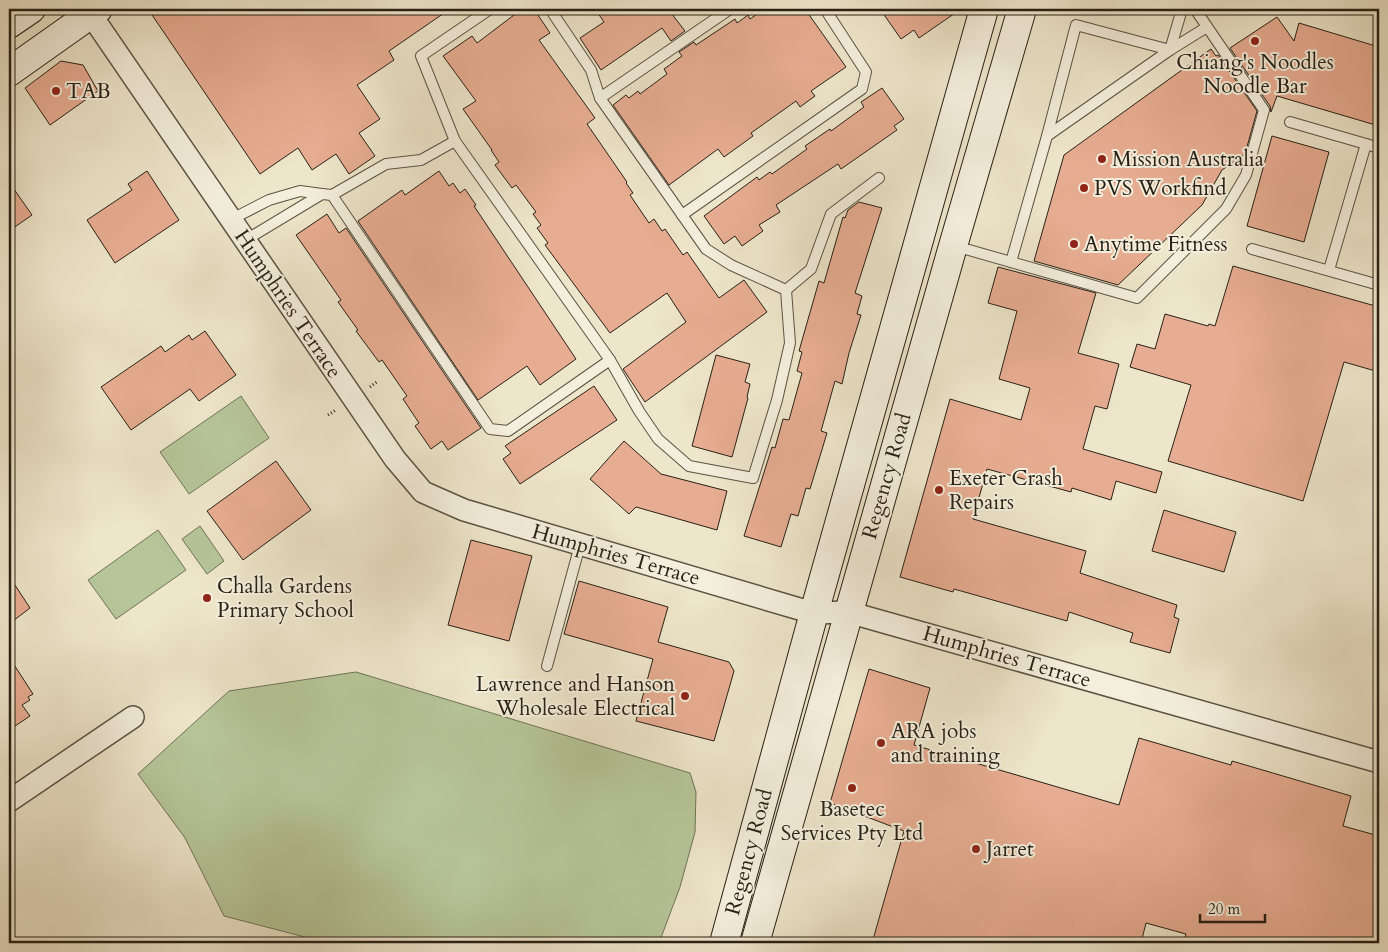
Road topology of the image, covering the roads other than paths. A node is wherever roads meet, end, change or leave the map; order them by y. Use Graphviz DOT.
graph roads {
  1 [pos="31,9"];
  2 [pos="490,9"];
  3 [pos="550,9"];
  4 [pos="730,9"];
  5 [pos="825,9"];
  6 [pos="984,9"];
  7 [pos="1022,9"];
  8 [pos="1181,9"];
  9 [pos="1195,9"];
  10 [pos="92,11"];
  11 [pos="9,24"];
  12 [pos="1207,27"];
  13 [pos="1170,50"];
  14 [pos="9,72"];
  15 [pos="600,98"];
  16 [pos="1290,122"];
  17 [pos="1047,136"];
  18 [pos="455,141"];
  19 [pos="1366,144"];
  20 [pos="1379,148"];
  21 [pos="879,178"];
  22 [pos="327,195"];
  23 [pos="682,215"];
  24 [pos="230,220"];
  25 [pos="244,241"];
  26 [pos="952,246"];
  27 [pos="1252,249"];
  28 [pos="1011,262"];
  29 [pos="1329,270"];
  30 [pos="1379,285"];
  31 [pos="786,290"];
  32 [pos="610,360"];
  33 [pos="580,545"];
  34 [pos="848,612"];
  35 [pos="814,613"];
  36 [pos="547,666"];
  37 [pos="133,716"];
  38 [pos="1379,762"];
  39 [pos="9,801"];
  40 [pos="724,943"];
  41 [pos="755,943"];
  1 -- 11 [label="main road"];
  2 -- 18 [label="lane"];
  3 -- 15 [label="lane"];
  4 -- 15 [label="lane"];
  5 -- 23 [label="lane"];
  6 -- 35 [label="main road, Regency Road"];
  7 -- 26 [label="main road, Regency Road"];
  8 -- 13 [label="lane"];
  9 -- 12 [label="lane"];
  10 -- 14 [label="main road"];
  10 -- 24 [label="street, Humphries Terrace"];
  12 -- 13 [label="lane"];
  12 -- 28 [label="lane"];
  13 -- 17 [label="lane"];
  13 -- 17 [label="lane"];
  15 -- 23 [label="lane"];
  16 -- 19 [label="lane"];
  17 -- 28 [label="lane"];
  18 -- 22 [label="lane"];
  18 -- 32 [label="lane"];
  19 -- 20 [label="lane"];
  19 -- 29 [label="lane"];
  21 -- 31 [label="lane"];
  22 -- 24 [label="lane"];
  22 -- 25 [label="lane"];
  22 -- 32 [label="lane"];
  23 -- 31 [label="lane"];
  24 -- 25 [label="street, Humphries Terrace"];
  25 -- 33 [label="street, Humphries Terrace"];
  26 -- 28 [label="lane"];
  26 -- 34 [label="main road, Regency Road"];
  27 -- 29 [label="lane"];
  29 -- 30 [label="lane"];
  31 -- 32 [label="lane"];
  33 -- 35 [label="street, Humphries Terrace"];
  33 -- 36 [label="lane"];
  34 -- 35 [label="street, Humphries Terrace"];
  34 -- 38 [label="street, Humphries Terrace"];
  34 -- 41 [label="main road, Regency Road"];
  35 -- 40 [label="main road, Regency Road"];
  37 -- 39 [label="street"];
}
